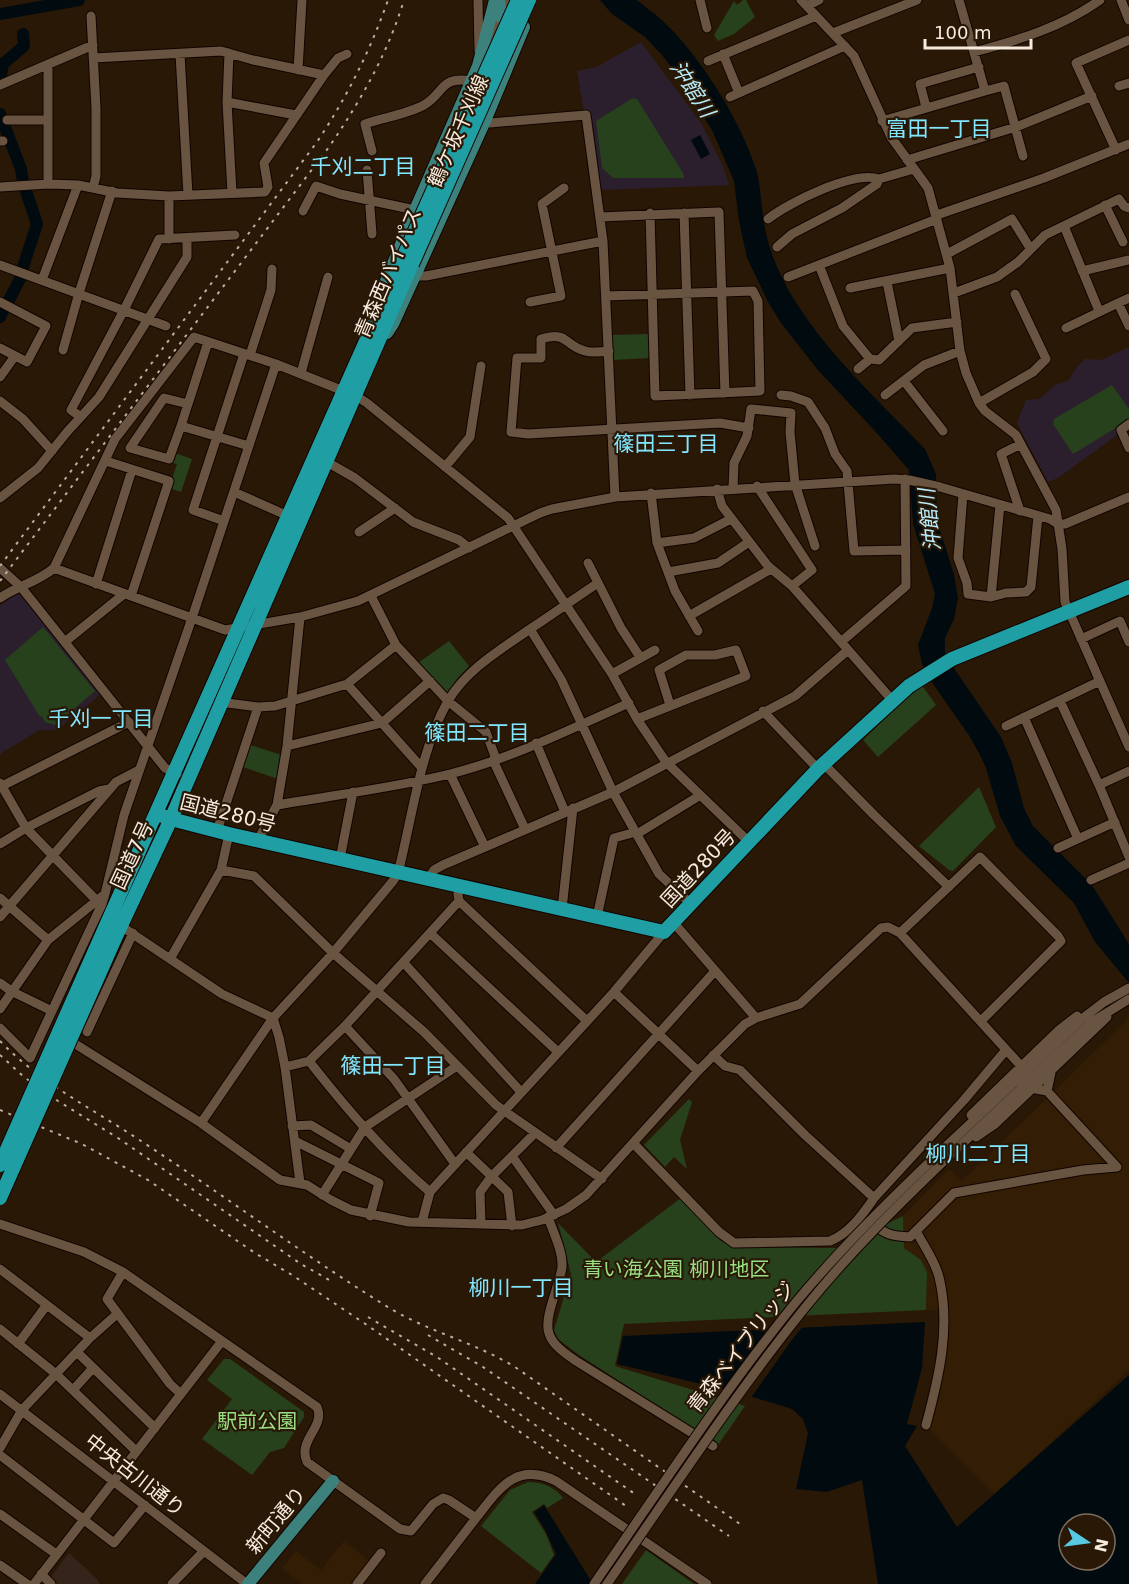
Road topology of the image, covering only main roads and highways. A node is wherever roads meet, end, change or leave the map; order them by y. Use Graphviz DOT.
graph roads {
  1 [pos="497,0"];
  2 [pos="518,0"];
  3 [pos="529,0"];
  4 [pos="410,267"];
  5 [pos="349,394"];
  6 [pos="1129,587"];
  7 [pos="182,775"];
  8 [pos="157,814"];
  9 [pos="171,819"];
  10 [pos="114,930"];
  11 [pos="0,1166"];
  12 [pos="0,1198"];
  13 [pos="333,1482"];
  14 [pos="251,1583"];
  1 -- 4 [label="main road, 鶴ケ坂千刈線"];
  1 -- 5 [label="main road, 鶴ケ坂千刈線"];
  2 -- 4 [label="highway, 青森西バイパス, bridge"];
  3 -- 4 [label="highway, 青森西バイパス, bridge"];
  4 -- 5 [label="highway, 青森西バイパス"];
  4 -- 5 [label="highway, 青森西バイパス"];
  5 -- 7 [label="highway, 国道7号"];
  5 -- 7 [label="highway, 国道7号"];
  6 -- 9 [label="highway, 国道280号"];
  7 -- 8 [label="highway, 国道7号"];
  7 -- 9 [label="highway, 国道7号"];
  8 -- 9 [label="highway, 国道280号"];
  8 -- 10 [label="highway, 国道7号"];
  9 -- 10 [label="highway, 国道7号"];
  10 -- 11 [label="highway, 国道7号, bridge"];
  10 -- 12 [label="highway, 国道7号, bridge"];
  13 -- 14 [label="main road, 新町通り"];
}
